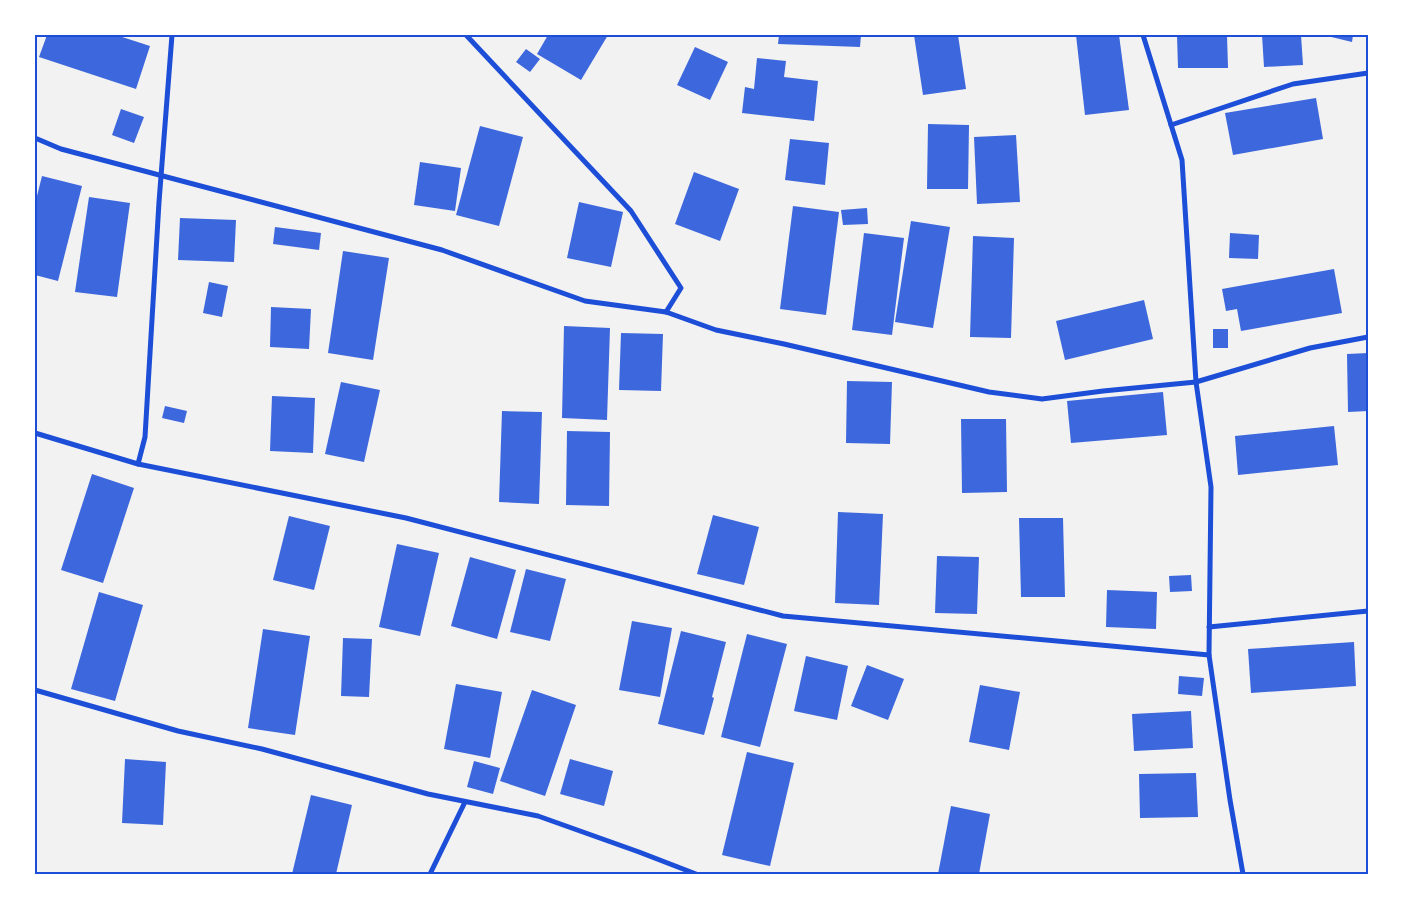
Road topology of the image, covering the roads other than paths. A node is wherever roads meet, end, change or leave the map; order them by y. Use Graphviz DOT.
graph roads {
  1 [pos="172,35"];
  2 [pos="1143,35"];
  3 [pos="469,36"];
  4 [pos="1368,73"];
  5 [pos="1171,125"];
  6 [pos="35,138"];
  7 [pos="666,312"];
  8 [pos="1368,337"];
  9 [pos="1196,382"];
  10 [pos="35,433"];
  11 [pos="138,464"];
  12 [pos="1368,611"];
  13 [pos="1209,628"];
  14 [pos="1209,655"];
  15 [pos="35,690"];
  16 [pos="465,802"];
  17 [pos="430,874"];
  18 [pos="696,874"];
  19 [pos="1243,874"];
  1 -- 11 [label="street"];
  2 -- 5 [label="street"];
  3 -- 7 [label="street"];
  4 -- 5 [label="street"];
  5 -- 9 [label="street"];
  6 -- 7 [label="street"];
  7 -- 9 [label="street"];
  8 -- 9 [label="street"];
  9 -- 13 [label="street"];
  10 -- 11 [label="street"];
  11 -- 14 [label="street"];
  12 -- 13 [label="street"];
  13 -- 14 [label="street"];
  14 -- 19 [label="street"];
  15 -- 16 [label="street"];
  16 -- 17 [label="street"];
  16 -- 18 [label="street"];
}
